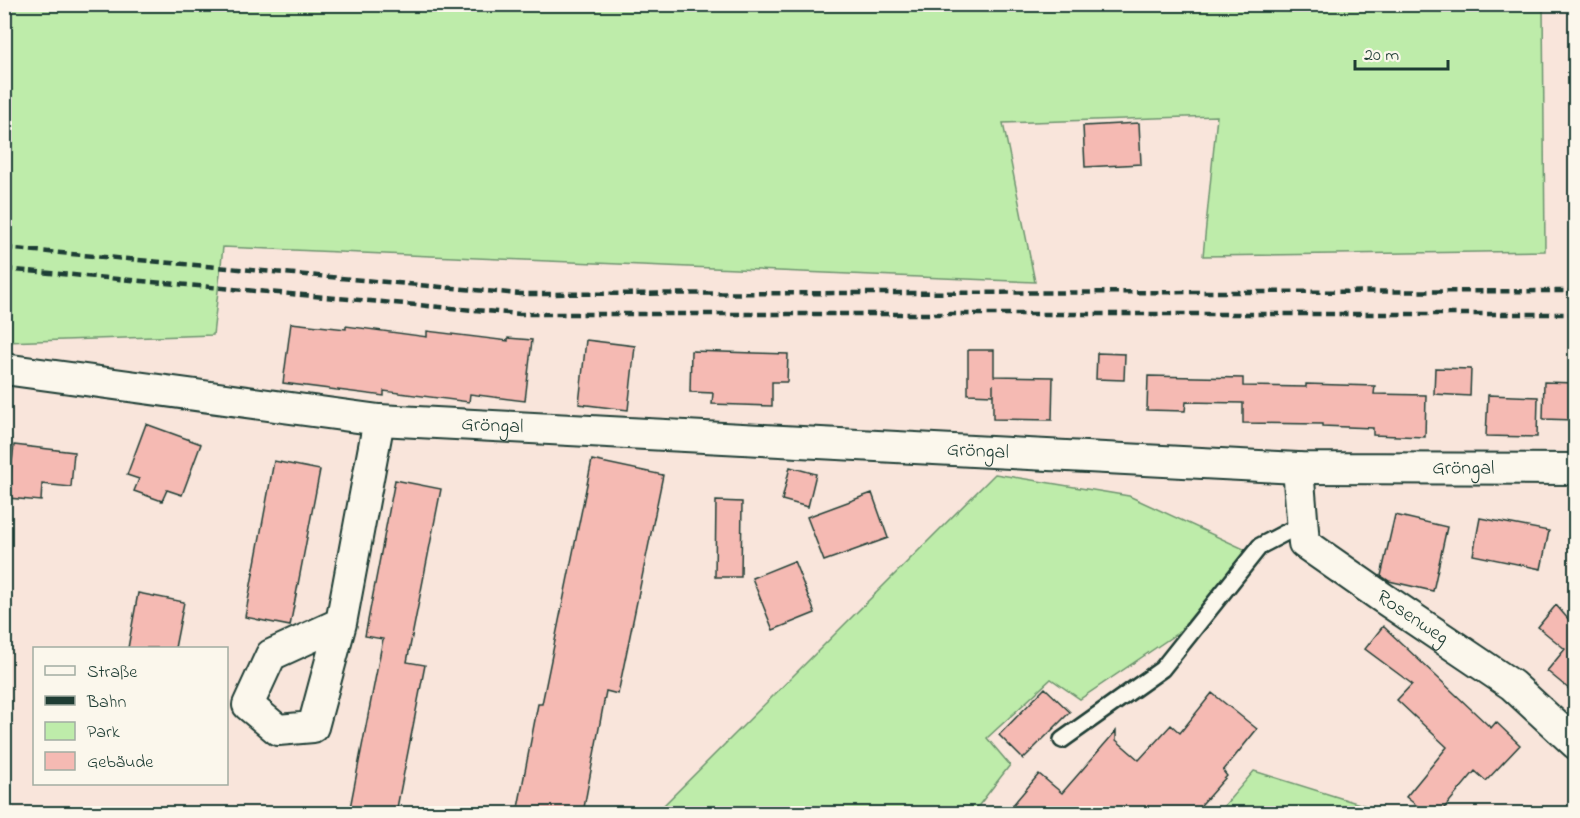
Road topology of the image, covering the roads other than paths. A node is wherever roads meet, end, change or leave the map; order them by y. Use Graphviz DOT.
graph roads {
  1 [pos="4,369"];
  2 [pos="379,420"];
  3 [pos="1298,468"];
  4 [pos="1575,469"];
  5 [pos="1302,524"];
  6 [pos="341,623"];
  7 [pos="1062,740"];
  8 [pos="1575,744"];
  1 -- 2 [label="street, Gröngal"];
  2 -- 3 [label="street, Gröngal"];
  2 -- 6 [label="street"];
  3 -- 4 [label="street, Gröngal"];
  3 -- 5 [label="street, Rosenweg"];
  5 -- 7 [label="lane"];
  5 -- 8 [label="street, Rosenweg"];
}
